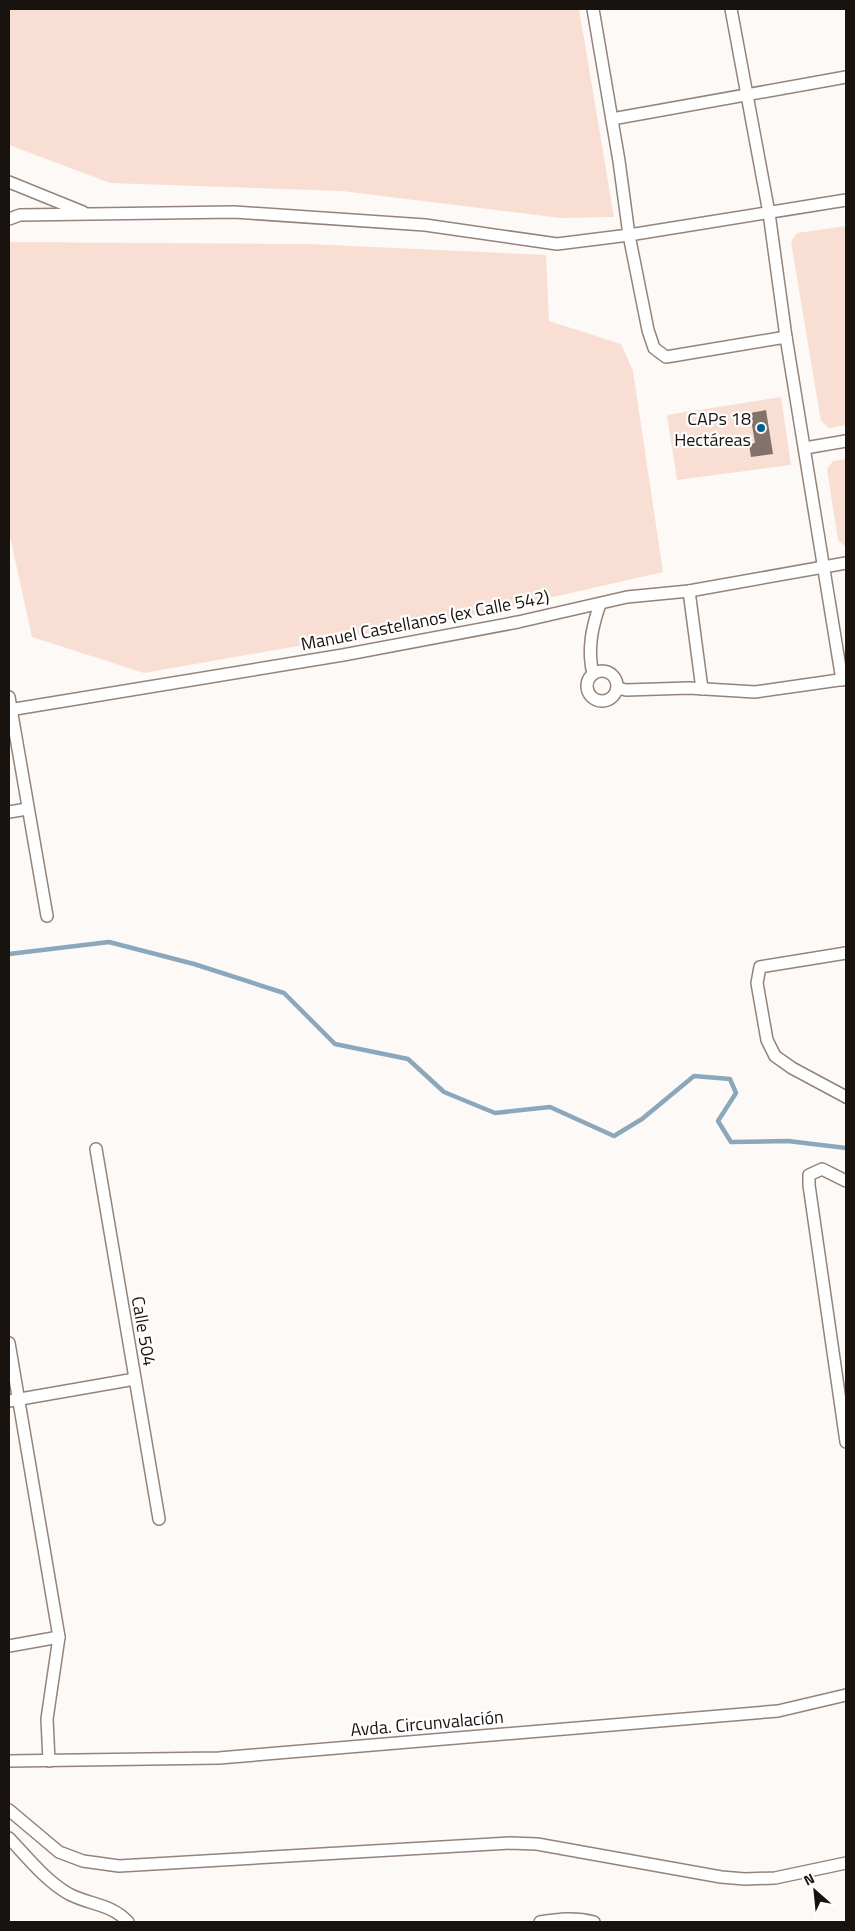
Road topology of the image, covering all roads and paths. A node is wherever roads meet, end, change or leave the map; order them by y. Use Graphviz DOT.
graph roads {
  1 [pos="593,9"];
  2 [pos="731,9"];
  3 [pos="846,77"];
  4 [pos="746,95"];
  5 [pos="612,119"];
  6 [pos="9,182"];
  7 [pos="846,200"];
  8 [pos="768,213"];
  9 [pos="88,214"];
  10 [pos="9,219"];
  11 [pos="629,235"];
  12 [pos="786,337"];
  13 [pos="846,441"];
  14 [pos="805,448"];
  15 [pos="846,563"];
  16 [pos="824,567"];
  17 [pos="689,591"];
  18 [pos="600,604"];
  19 [pos="593,674"];
  20 [pos="844,679"];
  21 [pos="618,688"];
  22 [pos="702,689"];
  23 [pos="9,697"];
  24 [pos="10,709"];
  25 [pos="27,809"];
  26 [pos="9,812"];
  27 [pos="47,916"];
  28 [pos="846,953"];
  29 [pos="846,1097"];
  30 [pos="96,1149"];
  31 [pos="846,1181"];
  32 [pos="9,1343"];
  33 [pos="135,1379"];
  34 [pos="14,1400"];
  35 [pos="846,1442"];
  36 [pos="159,1519"];
  37 [pos="59,1637"];
  38 [pos="9,1646"];
  39 [pos="846,1695"];
  40 [pos="48,1761"];
  41 [pos="10,1765"];
  42 [pos="9,1810"];
  43 [pos="9,1838"];
  44 [pos="846,1863"];
  45 [pos="128,1922"];
  46 [pos="540,1922"];
  47 [pos="594,1922"];
  1 -- 5 [label="street"];
  2 -- 4 [label="street"];
  3 -- 4 [label="street"];
  4 -- 5 [label="street"];
  4 -- 8 [label="street"];
  5 -- 11 [label="street"];
  6 -- 9 [label="street"];
  7 -- 8 [label="street"];
  8 -- 11 [label="street"];
  8 -- 12 [label="street"];
  9 -- 10 [label="street"];
  9 -- 11 [label="street"];
  11 -- 12 [label="street"];
  12 -- 14 [label="street"];
  13 -- 14 [label="street"];
  14 -- 16 [label="street"];
  15 -- 16 [label="street, Manuel Castellanos (ex Calle 542)"];
  16 -- 17 [label="street, Manuel Castellanos (ex Calle 542)"];
  16 -- 20 [label="street"];
  17 -- 18 [label="street, Manuel Castellanos (ex Calle 542)"];
  17 -- 22 [label="street"];
  18 -- 19 [label="street"];
  18 -- 24 [label="street, Manuel Castellanos (ex Calle 542)"];
  19 -- 21 [label="street"];
  19 -- 21 [label="street"];
  20 -- 22 [label="street"];
  21 -- 22 [label="street"];
  23 -- 24 [label="street"];
  24 -- 25 [label="street"];
  25 -- 26 [label="street"];
  25 -- 27 [label="street"];
  28 -- 29 [label="street"];
  30 -- 33 [label="street, Calle 504"];
  31 -- 35 [label="street"];
  32 -- 34 [label="street"];
  33 -- 34 [label="street"];
  33 -- 36 [label="street, Calle 504"];
  34 -- 37 [label="street"];
  37 -- 38 [label="street"];
  37 -- 40 [label="street"];
  39 -- 40 [label="street, Avda. Circunvalación"];
  40 -- 41 [label="street, Avda. Circunvalación"];
  42 -- 44 [label="street"];
  43 -- 45 [label="street"];
  46 -- 47 [label="street"];
}
